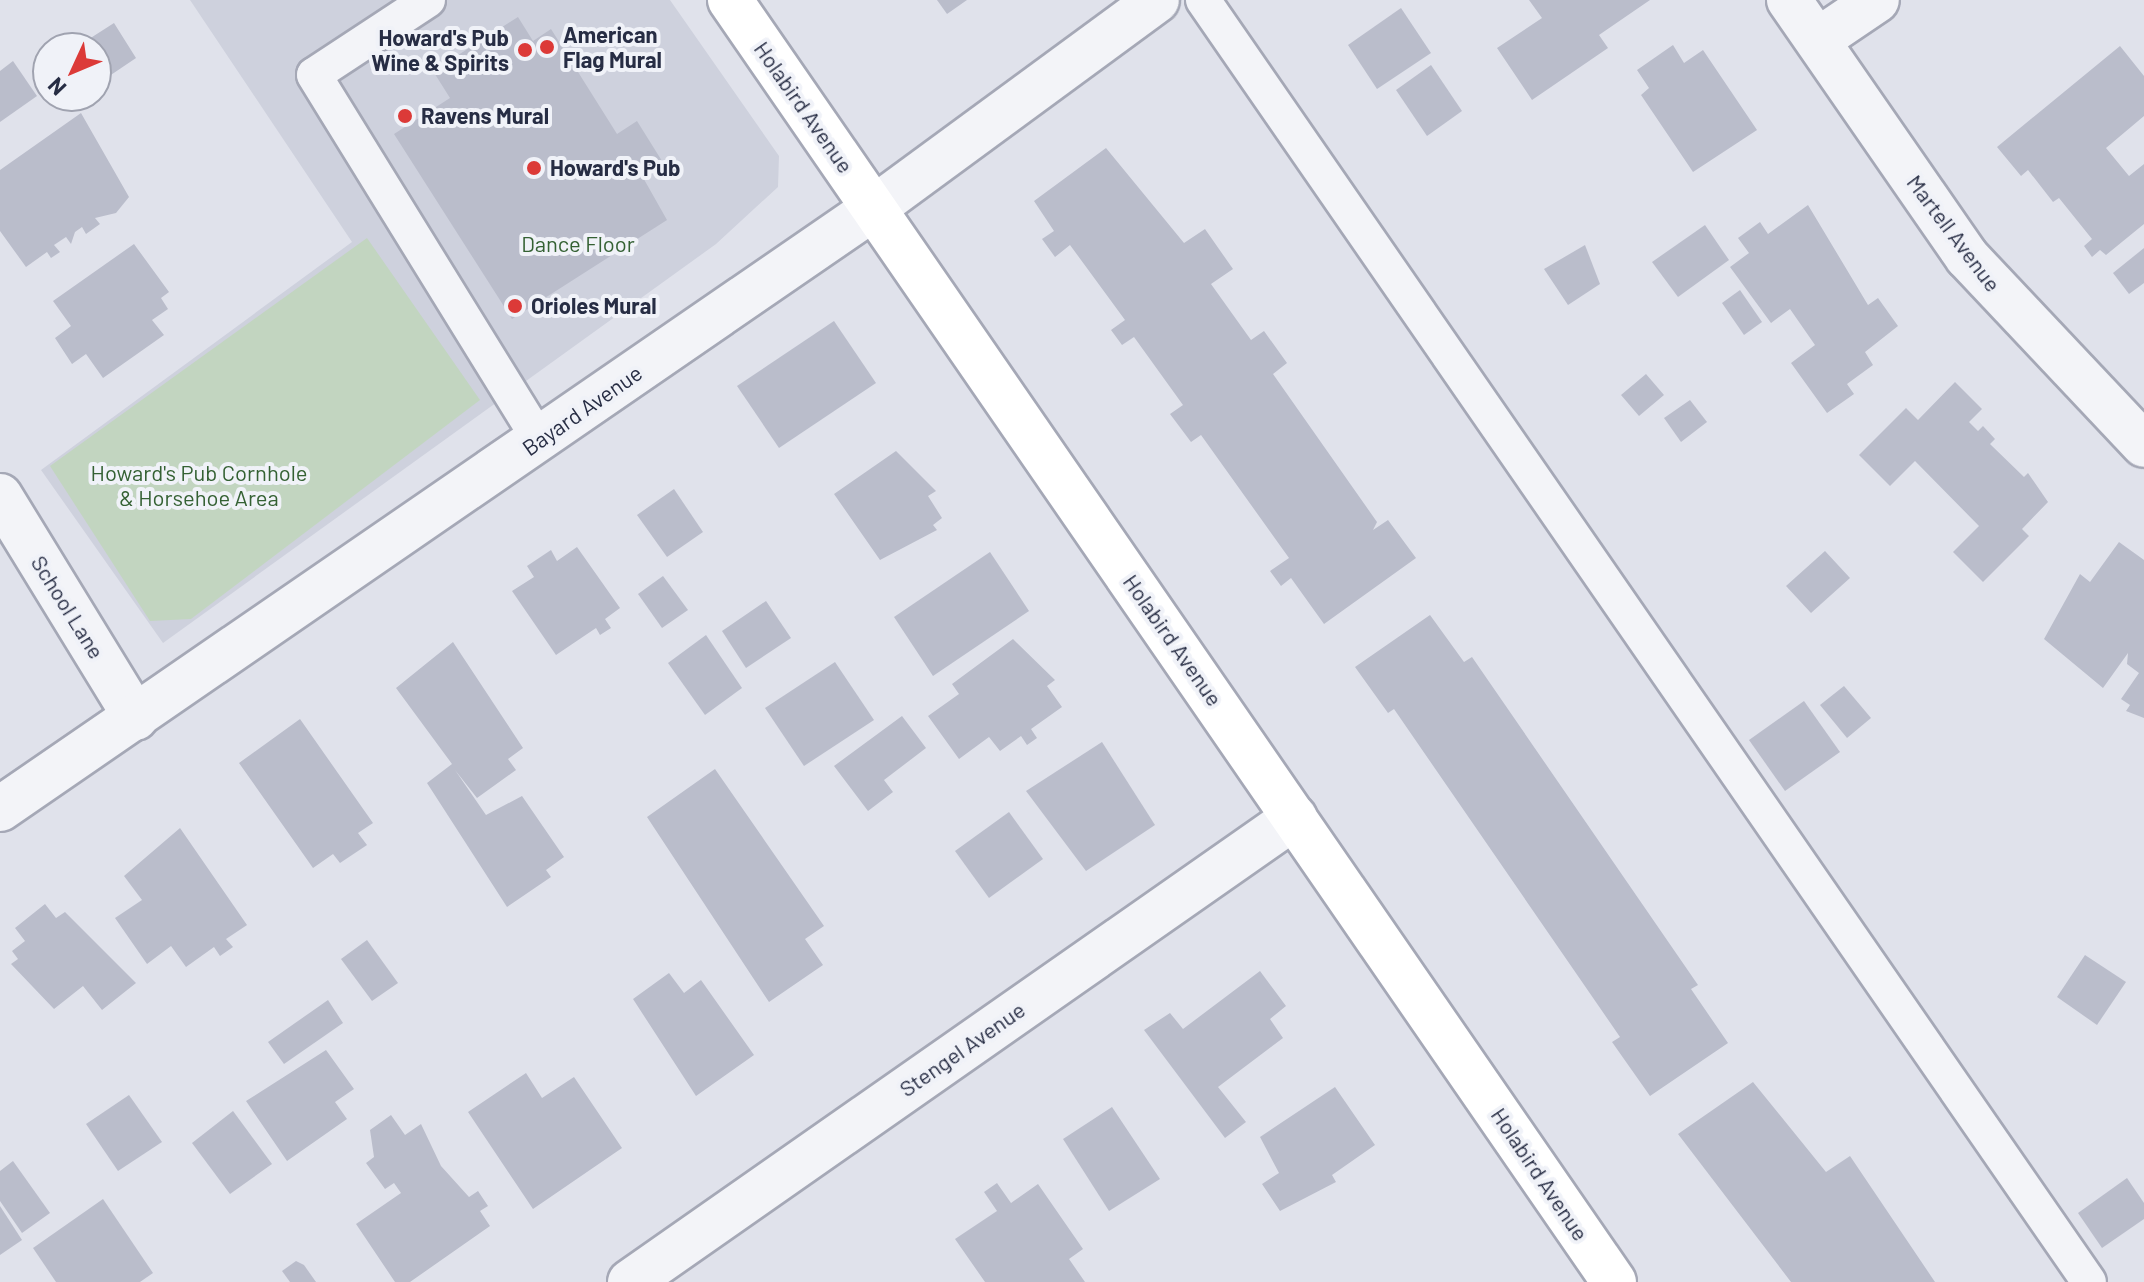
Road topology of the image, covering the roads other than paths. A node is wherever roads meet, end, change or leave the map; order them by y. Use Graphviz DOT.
graph roads {
  1 [pos="428,0"];
  2 [pos="730,0"];
  3 [pos="1157,0"];
  4 [pos="1203,0"];
  5 [pos="1789,0"];
  6 [pos="1877,0"];
  7 [pos="1818,40"];
  8 [pos="874,208"];
  9 [pos="539,439"];
  10 [pos="2144,445"];
  11 [pos="0,496"];
  12 [pos="136,718"];
  13 [pos="0,809"];
  14 [pos="1295,817"];
  15 [pos="630,1282"];
  16 [pos="1614,1282"];
  17 [pos="2089,1282"];
  1 -- 9 [label="lane"];
  2 -- 8 [label="main road, Holabird Avenue"];
  3 -- 8 [label="street, Bayard Avenue"];
  4 -- 17 [label="lane"];
  5 -- 7 [label="street, Martell Avenue"];
  6 -- 7 [label="street"];
  7 -- 10 [label="street, Martell Avenue"];
  8 -- 9 [label="street, Bayard Avenue"];
  8 -- 14 [label="main road, Holabird Avenue"];
  9 -- 12 [label="street, Bayard Avenue"];
  11 -- 12 [label="street, School Lane"];
  12 -- 13 [label="street, Bayard Avenue"];
  14 -- 15 [label="street, Stengel Avenue"];
  14 -- 16 [label="main road, Holabird Avenue"];
}
